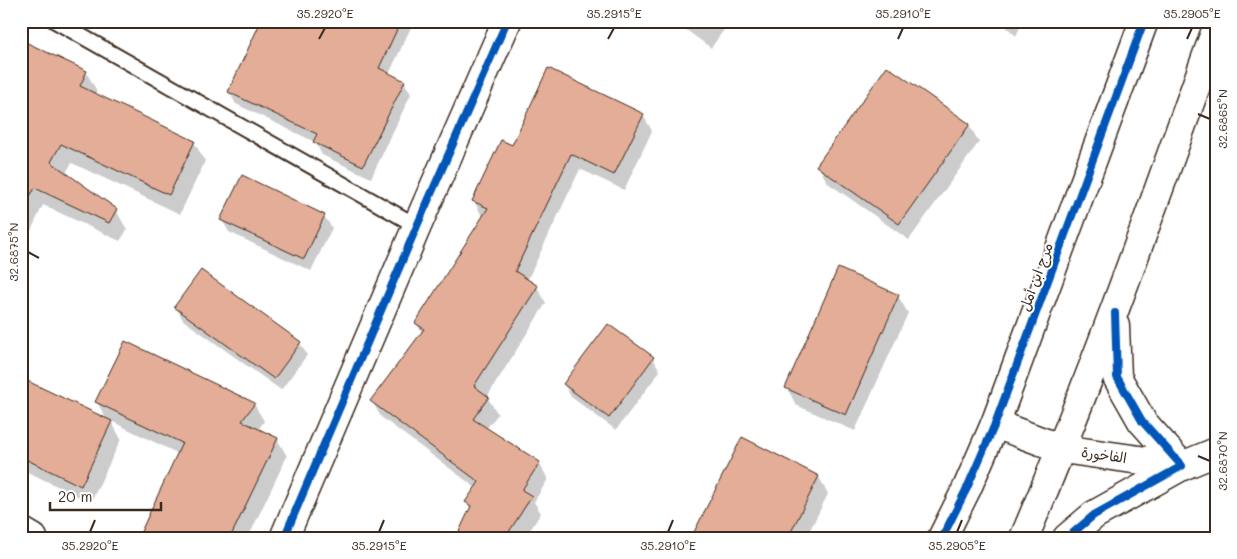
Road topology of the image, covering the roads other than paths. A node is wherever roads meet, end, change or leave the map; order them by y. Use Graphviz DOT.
graph roads {
  1 [pos="55,21"];
  2 [pos="507,21"];
  3 [pos="1144,21"];
  4 [pos="1216,30"];
  5 [pos="417,226"];
  6 [pos="1115,313"];
  7 [pos="995,424"];
  8 [pos="1062,449"];
  9 [pos="1216,452"];
  10 [pos="1182,466"];
  11 [pos="21,531"];
  12 [pos="33,538"];
  13 [pos="284,538"];
  14 [pos="942,538"];
  15 [pos="1024,538"];
  16 [pos="1067,538"];
  1 -- 5 [label="lane"];
  2 -- 5 [label="street"];
  3 -- 7 [label="street, مرج ابن أمل"];
  4 -- 6 [label="street"];
  5 -- 13 [label="street"];
  6 -- 8 [label="street"];
  6 -- 10 [label="street"];
  7 -- 8 [label="street, الفاخورة"];
  7 -- 14 [label="street, مرج ابن أمل"];
  8 -- 10 [label="street, الفاخورة"];
  8 -- 15 [label="street"];
  9 -- 10 [label="street"];
  10 -- 16 [label="street"];
  11 -- 12 [label="street"];
}
